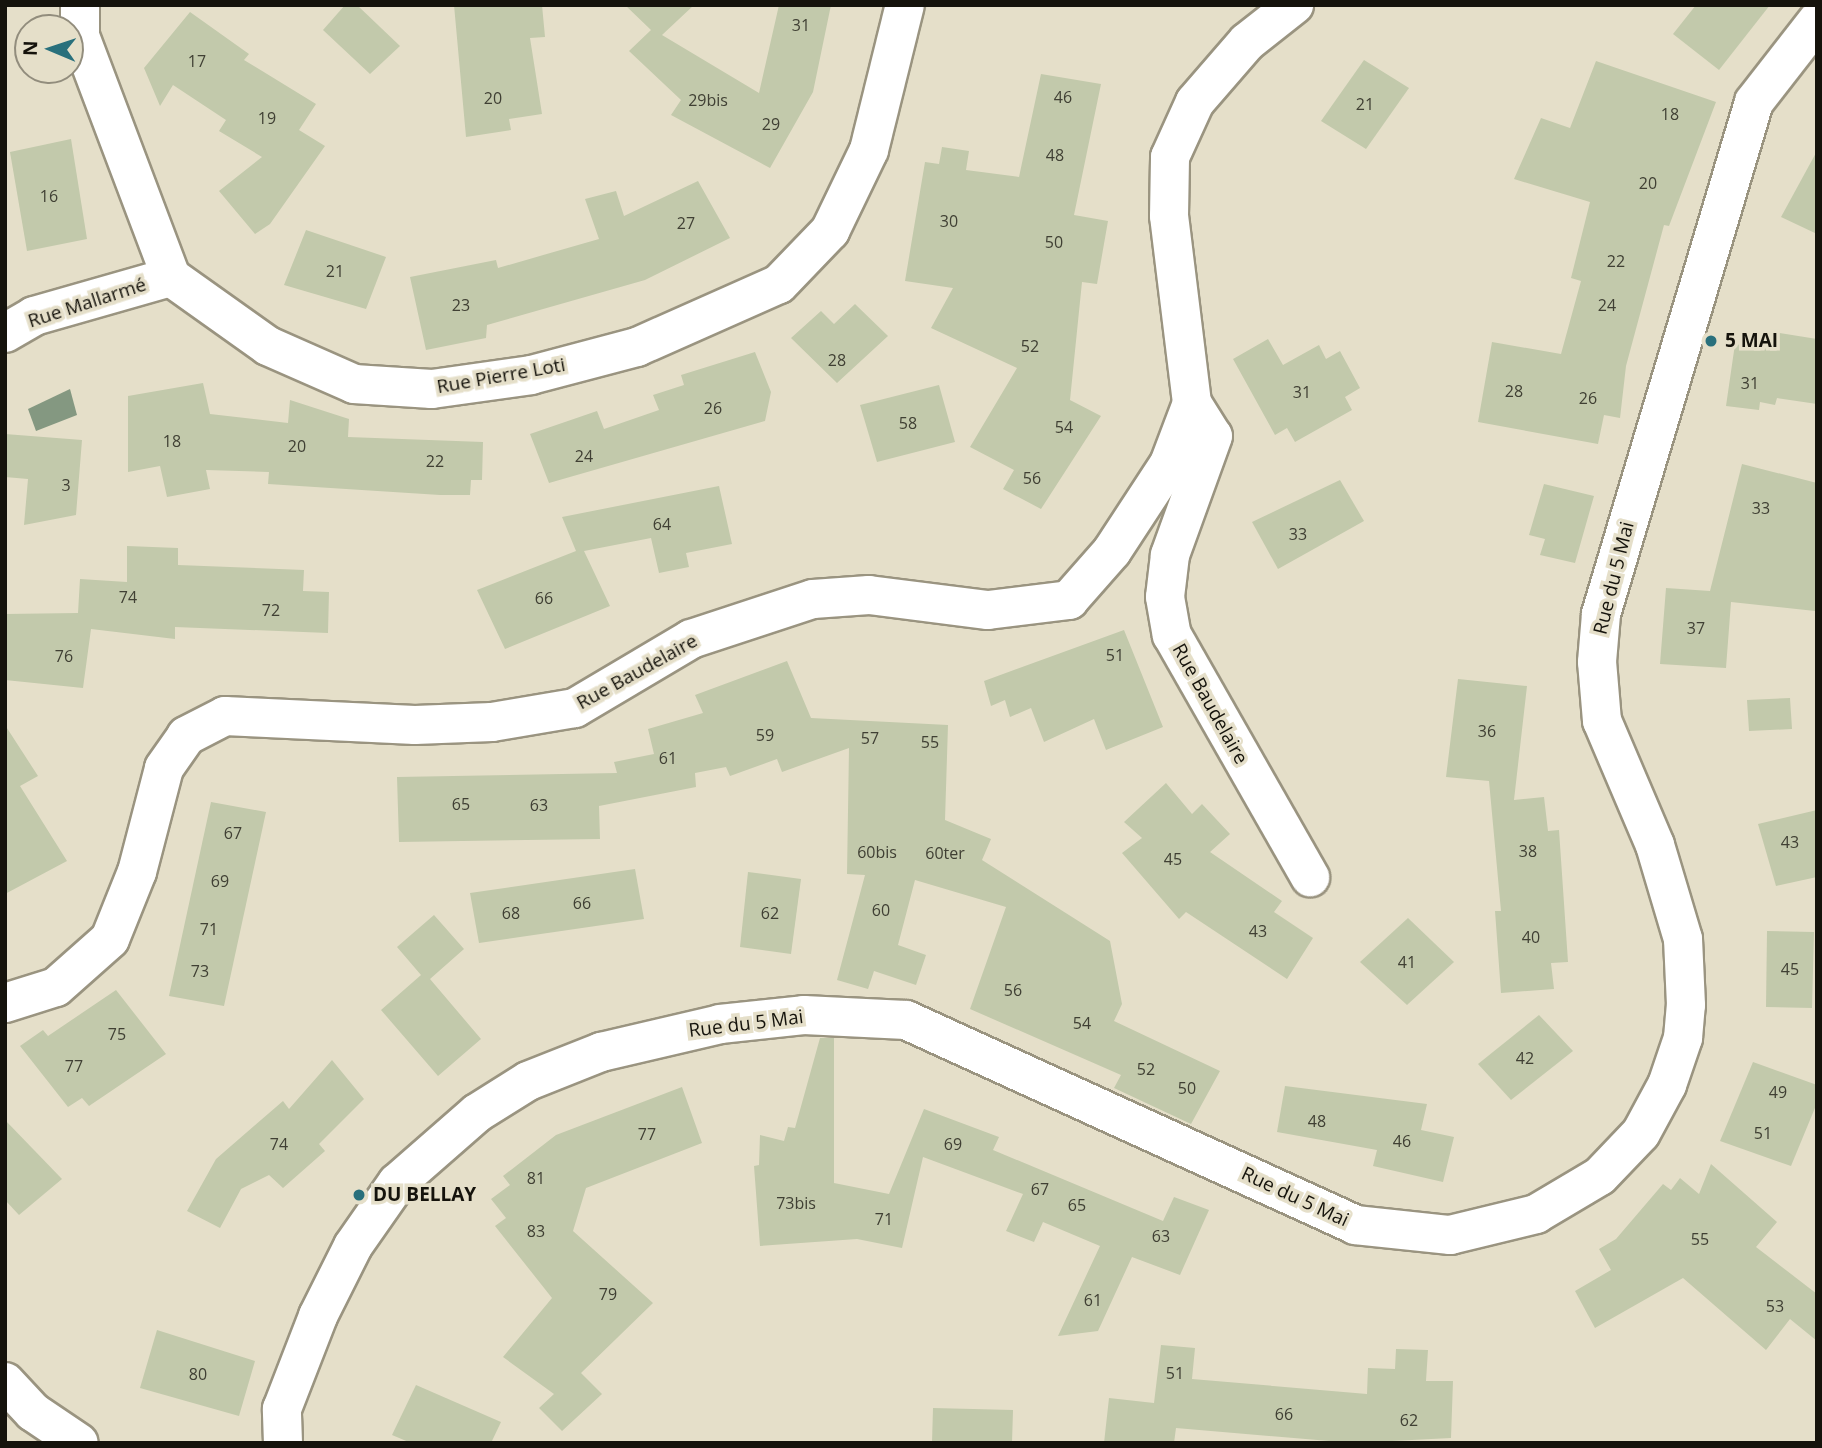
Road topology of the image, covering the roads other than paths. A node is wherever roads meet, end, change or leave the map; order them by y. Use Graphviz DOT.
graph roads {
  1 [pos="80,5"];
  2 [pos="905,5"];
  3 [pos="1294,5"];
  4 [pos="1817,21"];
  5 [pos="171,277"];
  6 [pos="5,333"];
  7 [pos="1192,402"];
  8 [pos="1310,877"];
  9 [pos="5,1003"];
  10 [pos="5,1382"];
  11 [pos="79,1443"];
  12 [pos="283,1443"];
  1 -- 5 [label="street"];
  2 -- 5 [label="street, Rue Pierre Loti"];
  3 -- 7 [label="street, Rue Baudelaire"];
  4 -- 12 [label="street, Rue du 5 Mai"];
  5 -- 6 [label="street, Rue Mallarmé"];
  7 -- 8 [label="street, Rue Baudelaire"];
  7 -- 9 [label="street, Rue Baudelaire"];
  10 -- 11 [label="street"];
}
